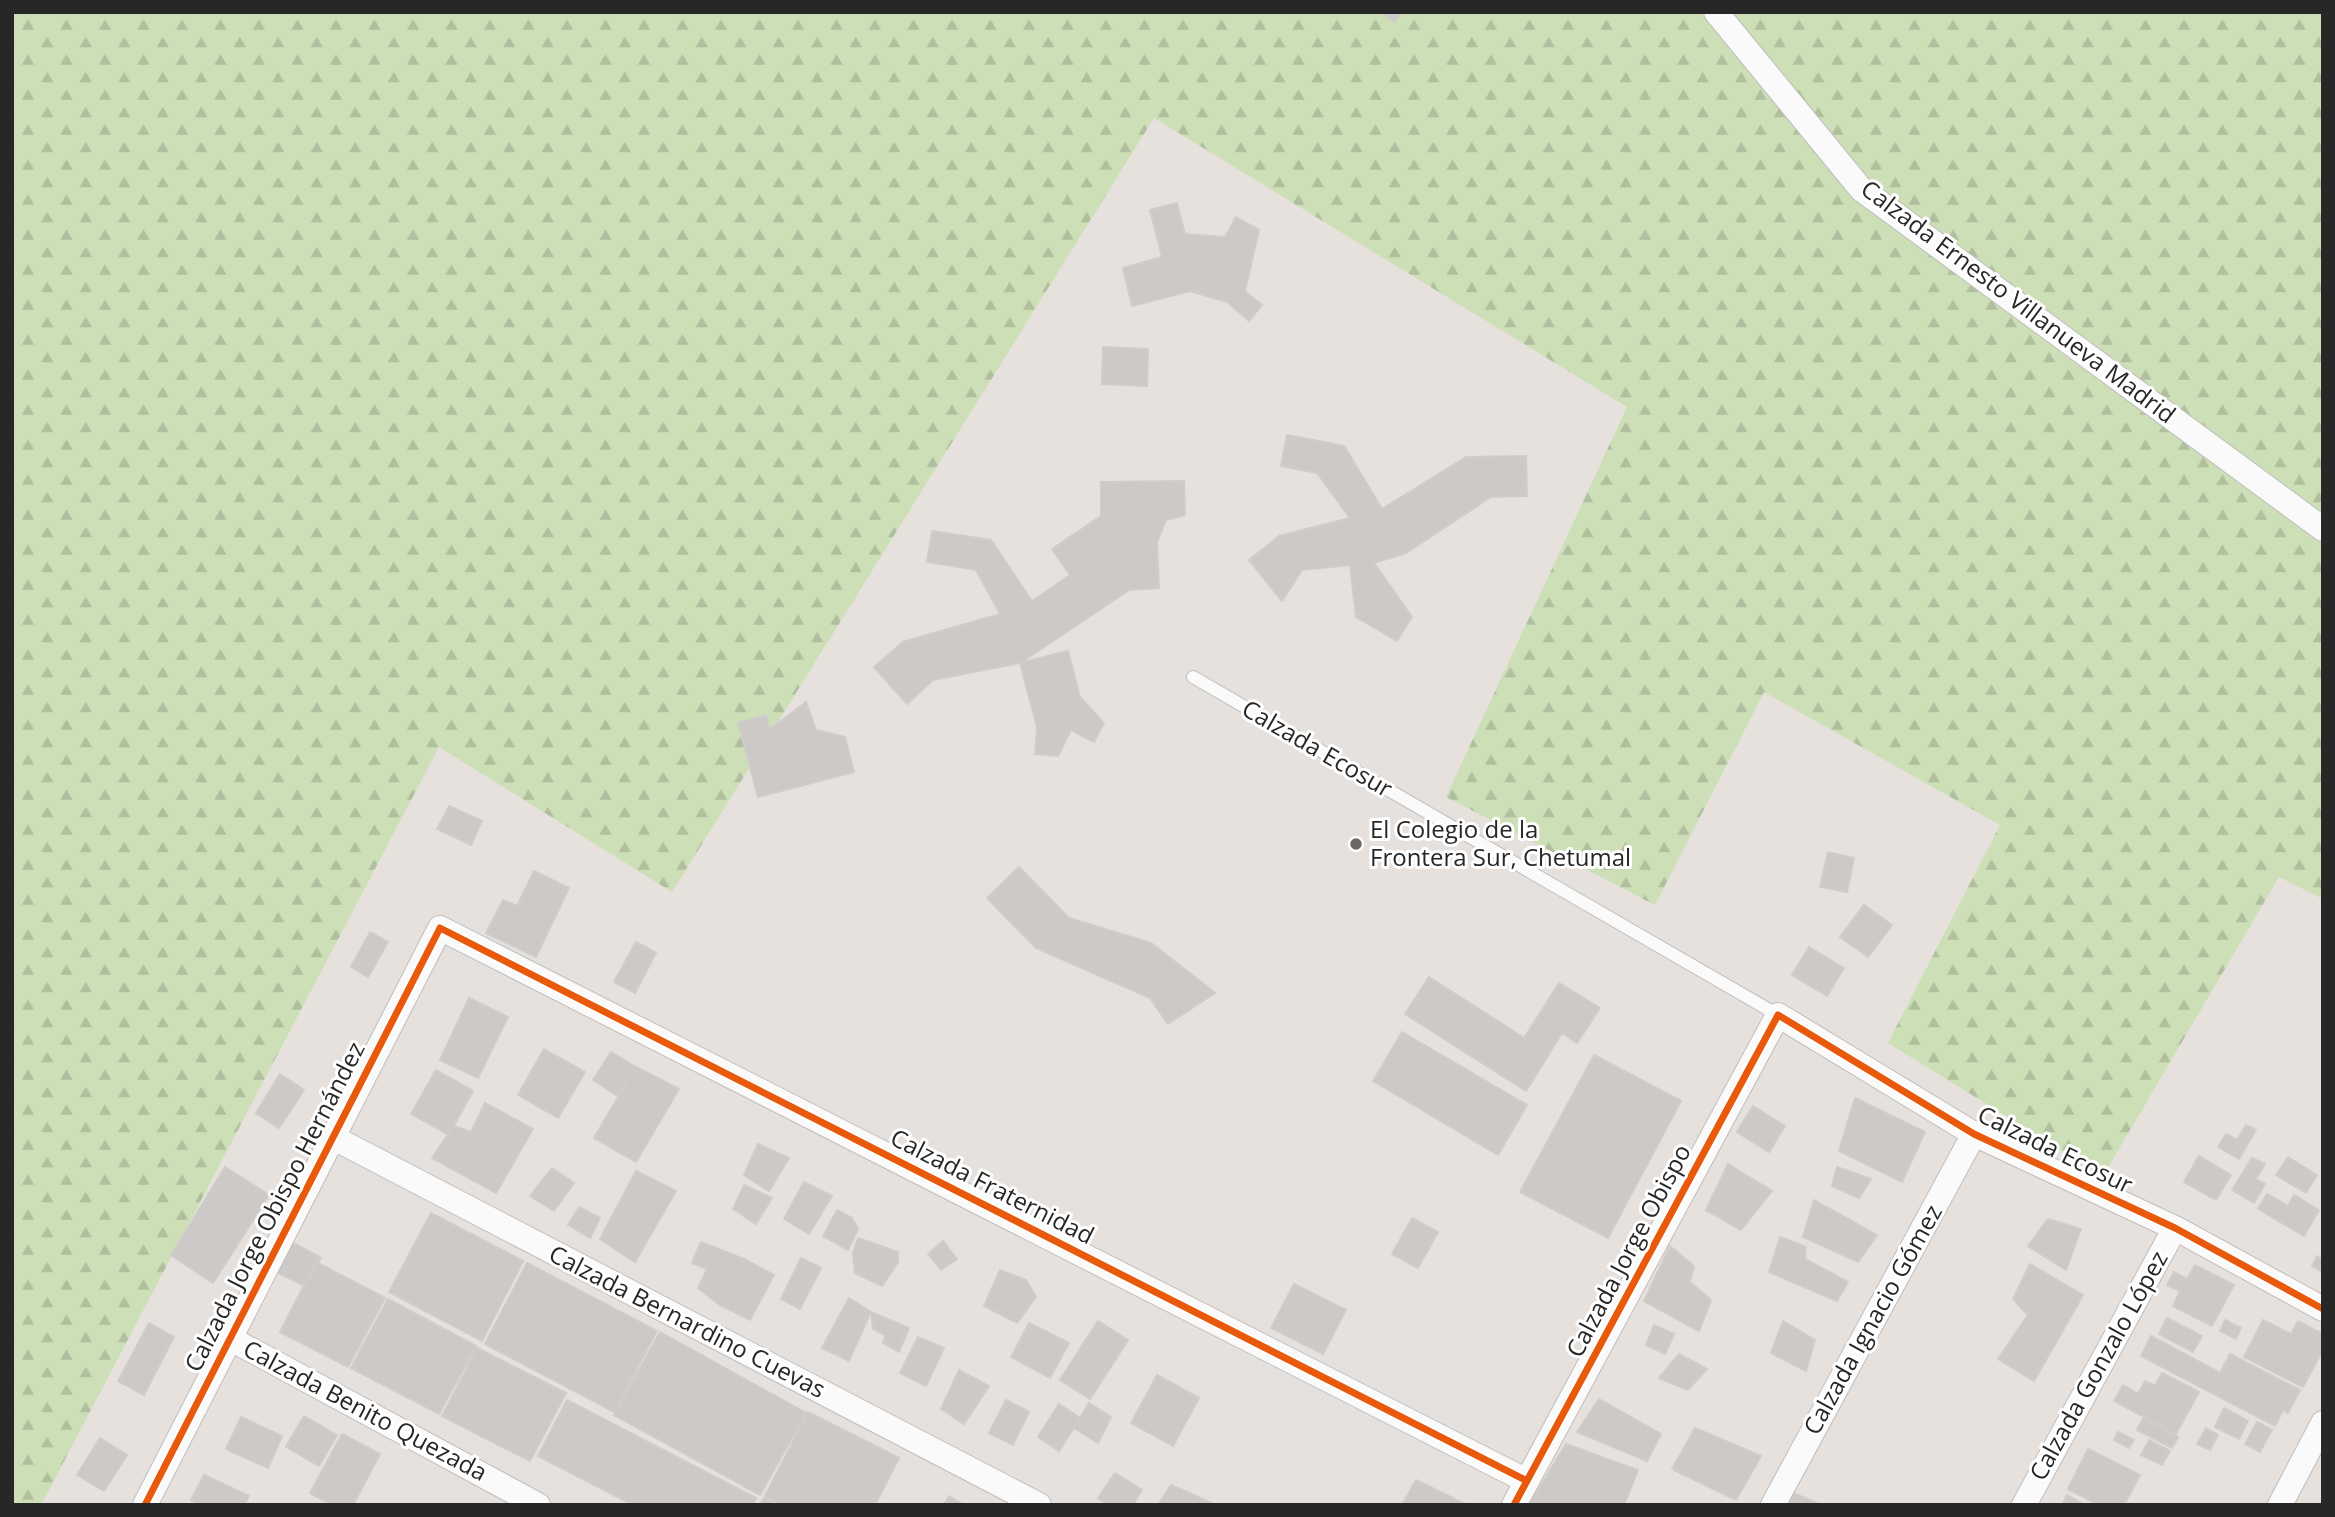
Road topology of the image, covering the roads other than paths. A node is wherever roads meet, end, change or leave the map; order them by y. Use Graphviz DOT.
graph roads {
  1 [pos="1716,12"];
  2 [pos="2323,529"];
  3 [pos="1193,677"];
  4 [pos="440,928"];
  5 [pos="1778,1015"];
  6 [pos="1974,1134"];
  7 [pos="334,1138"];
  8 [pos="2175,1228"];
  9 [pos="2323,1309"];
  10 [pos="229,1338"];
  11 [pos="2323,1423"];
  12 [pos="1527,1481"];
  13 [pos="145,1505"];
  14 [pos="538,1505"];
  15 [pos="1039,1505"];
  16 [pos="1514,1505"];
  17 [pos="1773,1505"];
  18 [pos="2024,1505"];
  19 [pos="2280,1505"];
  1 -- 2 [label="street, Calzada Ernesto Villanueva Madrid"];
  3 -- 5 [label="lane, Calzada Ecosur"];
  4 -- 7 [label="street, Calzada Jorge Obispo Hernández"];
  4 -- 12 [label="street, Calzada Fraternidad"];
  5 -- 6 [label="street, Calzada Ecosur"];
  5 -- 12 [label="street, Calzada Jorge Obispo"];
  6 -- 8 [label="street, Calzada Ecosur"];
  6 -- 17 [label="street, Calzada Ignacio Gómez"];
  7 -- 10 [label="street, Calzada Jorge Obispo Hernández"];
  7 -- 15 [label="street, Calzada Bernardino Cuevas"];
  8 -- 9 [label="street, Calzada Ecosur"];
  8 -- 18 [label="street, Calzada Gonzalo López"];
  10 -- 13 [label="street, Calzada Jorge Obispo Hernández"];
  10 -- 14 [label="street, Calzada Benito Quezada"];
  11 -- 19 [label="street"];
  12 -- 16 [label="street, Calzada Jorge Obispo"];
}
